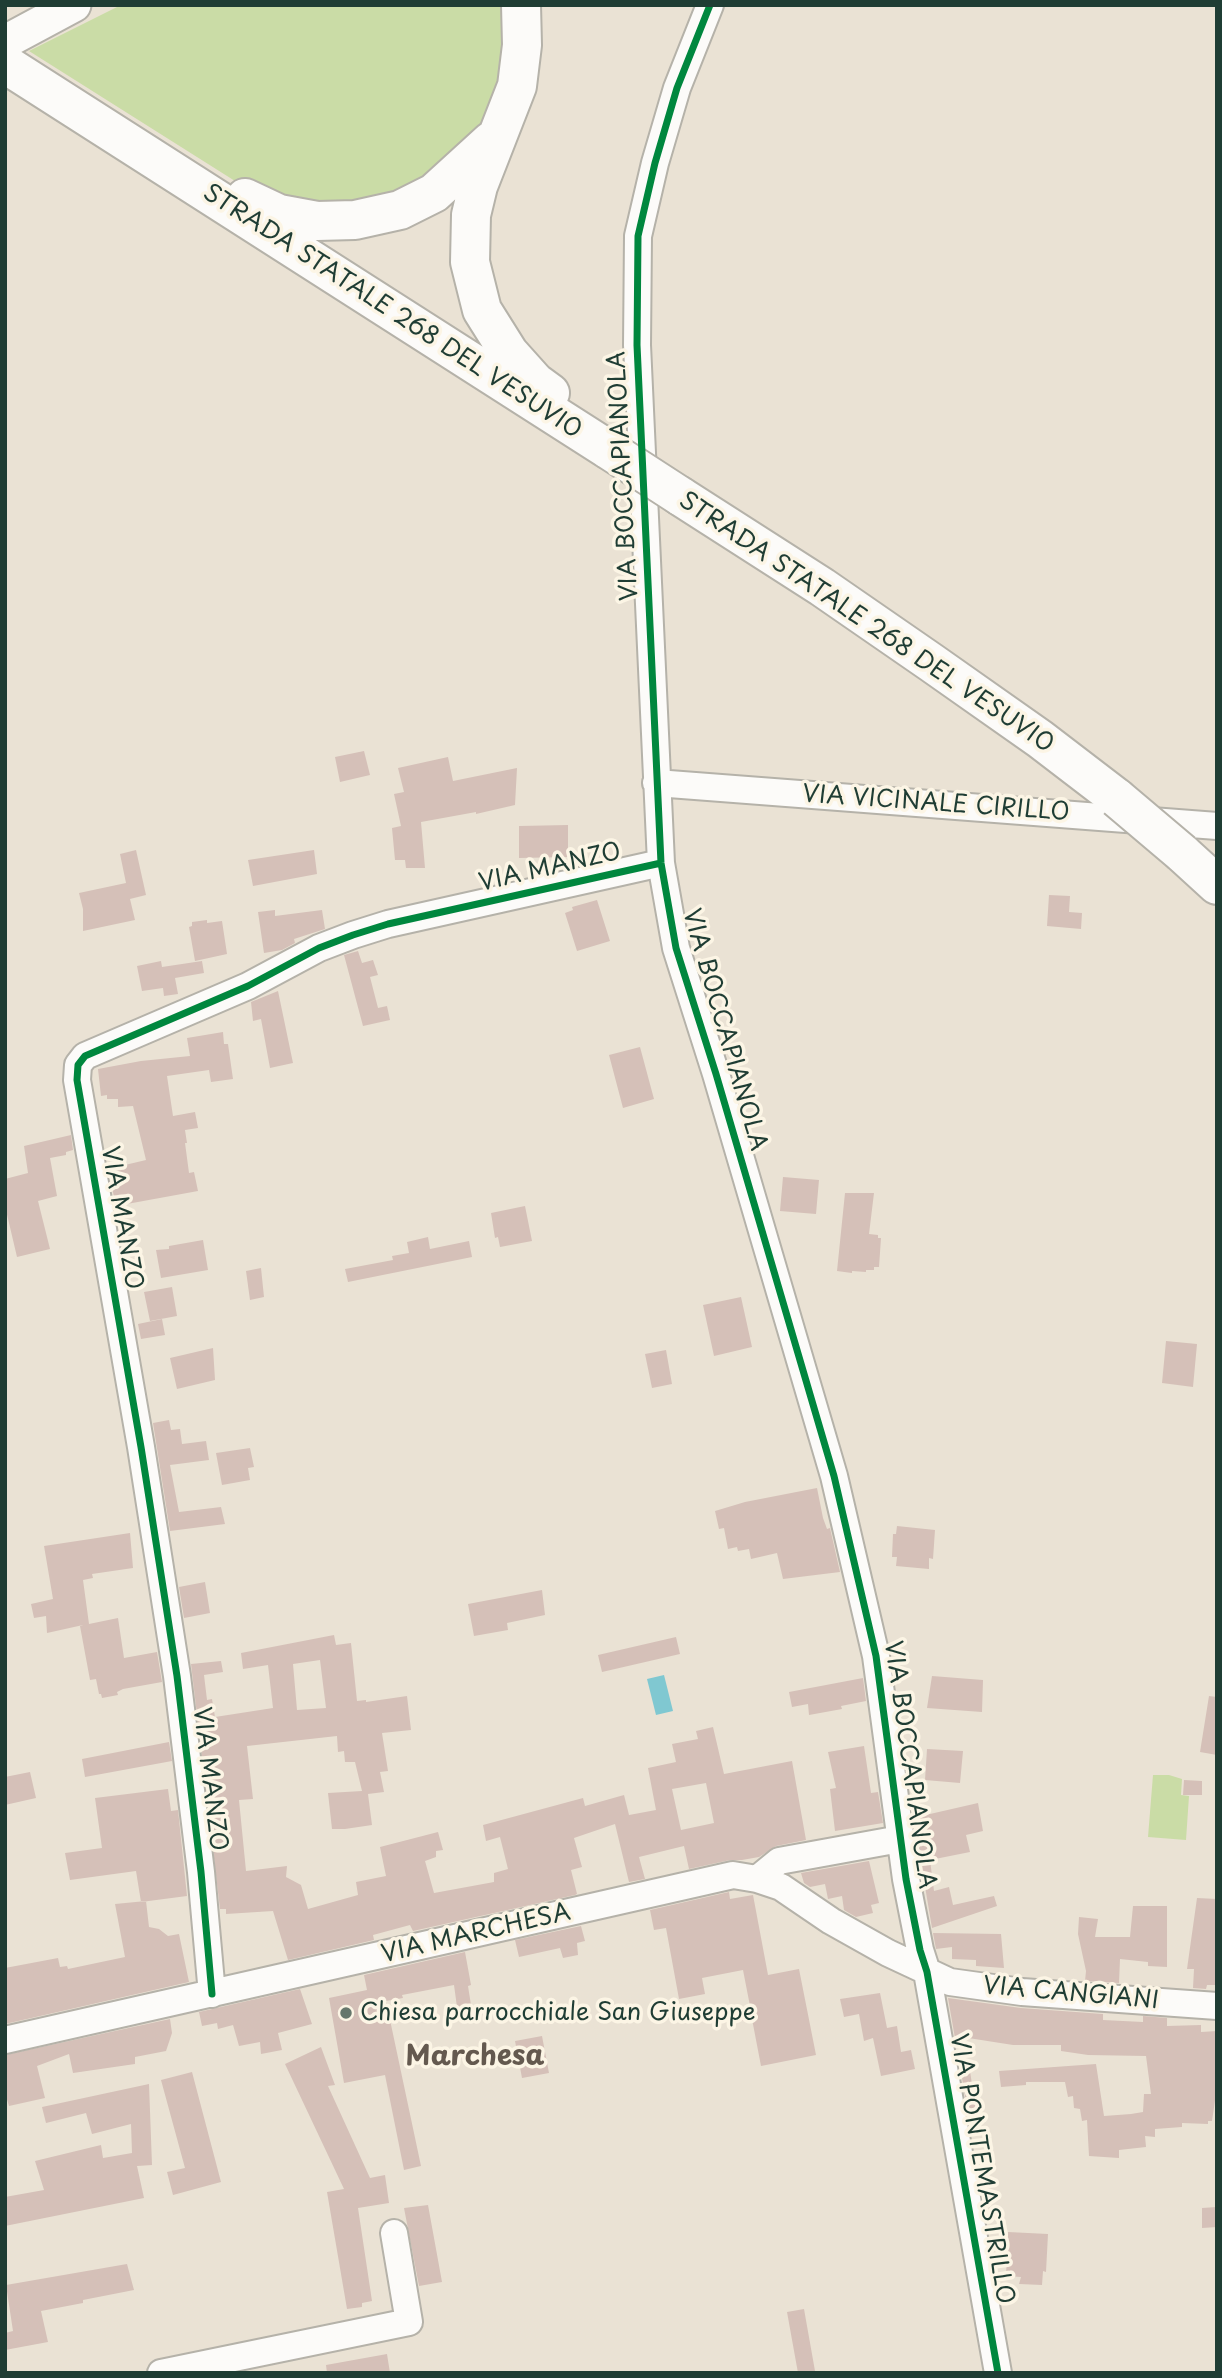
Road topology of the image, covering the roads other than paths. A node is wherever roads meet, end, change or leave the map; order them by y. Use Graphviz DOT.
graph roads {
  1 [pos="74,5"];
  2 [pos="521,5"];
  3 [pos="710,5"];
  4 [pos="5,42"];
  5 [pos="5,64"];
  6 [pos="81,113"];
  7 [pos="495,137"];
  8 [pos="609,450"];
  9 [pos="656,783"];
  10 [pos="1217,826"];
  11 [pos="661,863"];
  12 [pos="1217,885"];
  13 [pos="900,1839"];
  14 [pos="757,1879"];
  15 [pos="927,1972"];
  16 [pos="212,1994"];
  17 [pos="1217,2006"];
  18 [pos="5,2040"];
  19 [pos="394,2233"];
  20 [pos="161,2373"];
  21 [pos="998,2373"];
  1 -- 4 [label="main road"];
  2 -- 7 [label="highway"];
  3 -- 9 [label="street, VIA BOCCAPIANOLA"];
  5 -- 6 [label="highway, STRADA STATALE 268 DEL VESUVIO"];
  6 -- 7 [label="highway"];
  6 -- 8 [label="highway, STRADA STATALE 268 DEL VESUVIO"];
  7 -- 8 [label="highway"];
  8 -- 12 [label="highway, STRADA STATALE 268 DEL VESUVIO, bridge"];
  9 -- 10 [label="street, VIA VICINALE CIRILLO"];
  9 -- 11 [label="street, VIA BOCCAPIANOLA"];
  11 -- 13 [label="street, VIA BOCCAPIANOLA"];
  11 -- 16 [label="street, VIA MANZO"];
  13 -- 14 [label="street"];
  13 -- 15 [label="street, VIA BOCCAPIANOLA"];
  14 -- 15 [label="street, VIA MARCHESA"];
  14 -- 16 [label="street, VIA MARCHESA"];
  15 -- 17 [label="street, VIA CANGIANI"];
  15 -- 21 [label="street, VIA PONTEMASTRILLO"];
  16 -- 18 [label="street, VIA MARCHESA"];
  19 -- 20 [label="street"];
}
